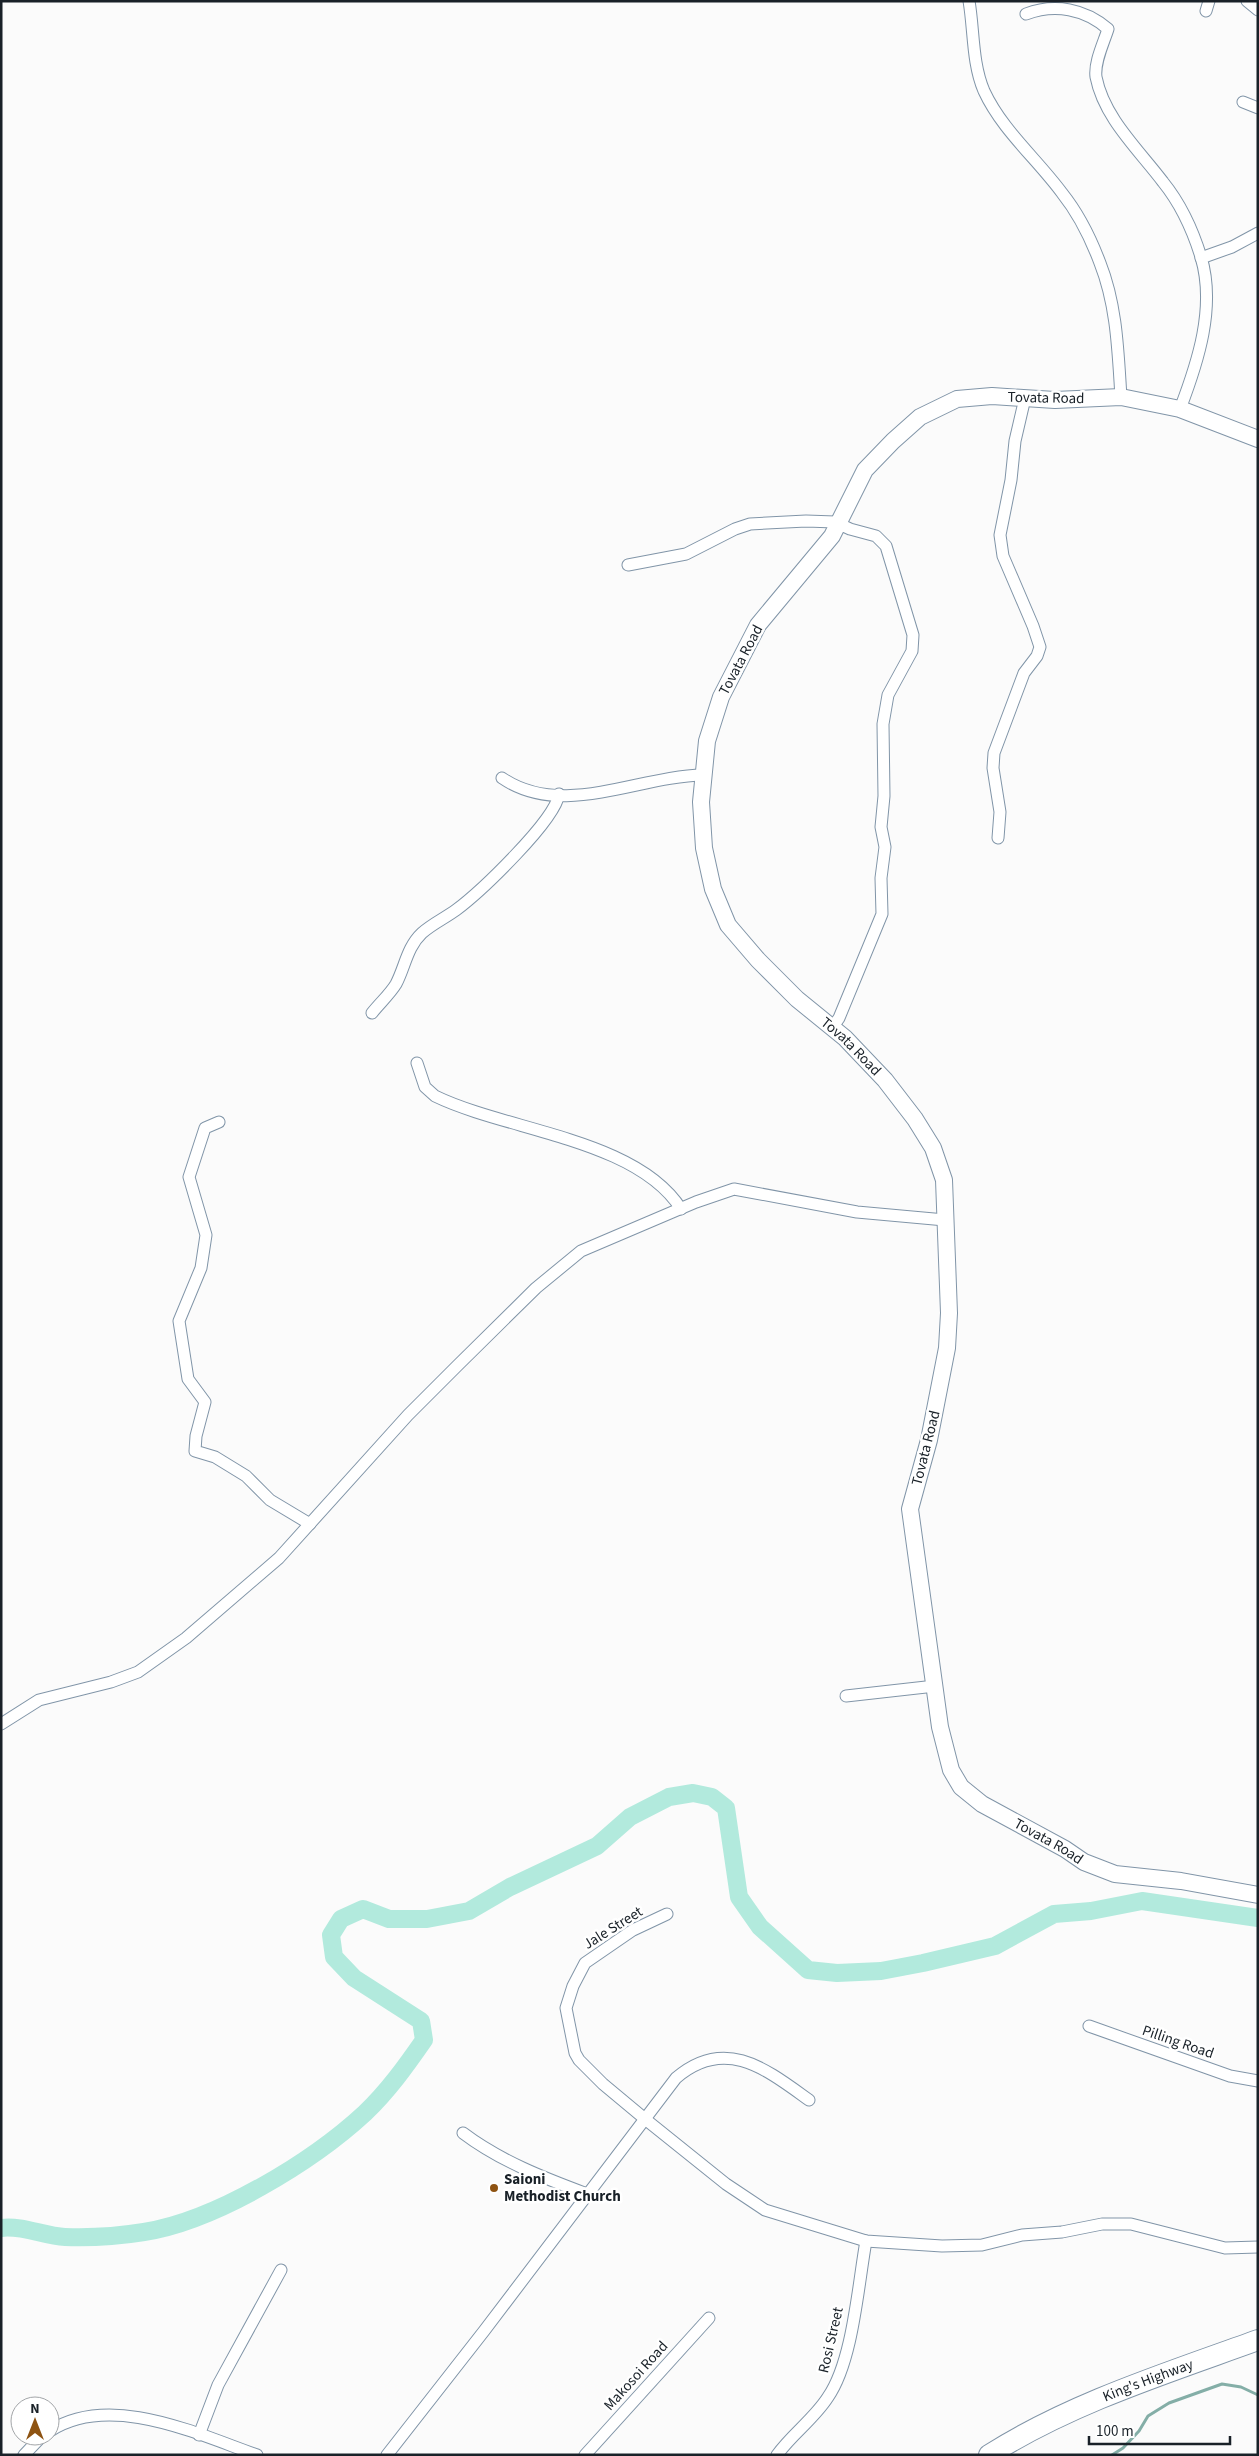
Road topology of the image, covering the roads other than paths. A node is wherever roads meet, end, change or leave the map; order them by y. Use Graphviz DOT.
graph roads {
  1 [pos="969,1"];
  2 [pos="1247,1"];
  3 [pos="1258,10"];
  4 [pos="1026,14"];
  5 [pos="1243,102"];
  6 [pos="1258,108"];
  7 [pos="1258,233"];
  8 [pos="1201,258"];
  9 [pos="1121,397"];
  10 [pos="1025,398"];
  11 [pos="1180,409"];
  12 [pos="1258,439"];
  13 [pos="838,523"];
  14 [pos="628,565"];
  15 [pos="704,775"];
  16 [pos="502,778"];
  17 [pos="559,794"];
  18 [pos="998,838"];
  19 [pos="372,1013"];
  20 [pos="832,1028"];
  21 [pos="417,1063"];
  22 [pos="219,1122"];
  23 [pos="680,1209"];
  24 [pos="945,1220"];
  25 [pos="310,1524"];
  26 [pos="935,1686"];
  27 [pos="846,1696"];
  28 [pos="1,1724"];
  29 [pos="1258,1895"];
  30 [pos="667,1914"];
  31 [pos="1089,2026"];
  32 [pos="1258,2082"];
  33 [pos="809,2100"];
  34 [pos="645,2119"];
  35 [pos="463,2133"];
  36 [pos="587,2194"];
  37 [pos="866,2241"];
  38 [pos="1258,2247"];
  39 [pos="281,2270"];
  40 [pos="709,2318"];
  41 [pos="1258,2340"];
  42 [pos="1258,2353"];
  43 [pos="60,2424"];
  44 [pos="199,2435"];
  45 [pos="257,2455"];
  46 [pos="387,2455"];
  47 [pos="585,2455"];
  48 [pos="777,2455"];
  49 [pos="989,2455"];
  50 [pos="1011,2455"];
  1 -- 9 [label="street"];
  2 -- 3 [label="street"];
  4 -- 8 [label="street"];
  5 -- 6 [label="street"];
  7 -- 8 [label="street"];
  8 -- 11 [label="street"];
  9 -- 10 [label="street, Tovata Road"];
  9 -- 11 [label="street, Tovata Road"];
  10 -- 13 [label="street, Tovata Road"];
  10 -- 18 [label="street"];
  11 -- 12 [label="street, Tovata Road"];
  13 -- 14 [label="street"];
  13 -- 15 [label="street, Tovata Road"];
  13 -- 20 [label="street"];
  15 -- 17 [label="street"];
  15 -- 20 [label="street, Tovata Road"];
  16 -- 17 [label="street"];
  17 -- 19 [label="street"];
  20 -- 24 [label="street, Tovata Road"];
  21 -- 23 [label="street"];
  22 -- 25 [label="street"];
  23 -- 24 [label="street"];
  23 -- 25 [label="street"];
  24 -- 26 [label="street, Tovata Road"];
  25 -- 28 [label="street"];
  26 -- 27 [label="street"];
  26 -- 29 [label="street, Tovata Road"];
  30 -- 34 [label="street, Jale Street"];
  31 -- 32 [label="street, Pilling Road"];
  33 -- 34 [label="street"];
  34 -- 36 [label="street"];
  34 -- 37 [label="street, Jale Street"];
  35 -- 36 [label="street"];
  36 -- 46 [label="street"];
  37 -- 38 [label="street, Jale Street"];
  37 -- 48 [label="street, Rosi Street"];
  39 -- 44 [label="street"];
  40 -- 47 [label="street, Makosoi Road"];
  41 -- 49 [label="highway, King's Highway"];
  42 -- 50 [label="highway, King's Highway"];
  43 -- 44 [label="street"];
  44 -- 45 [label="street"];
}
